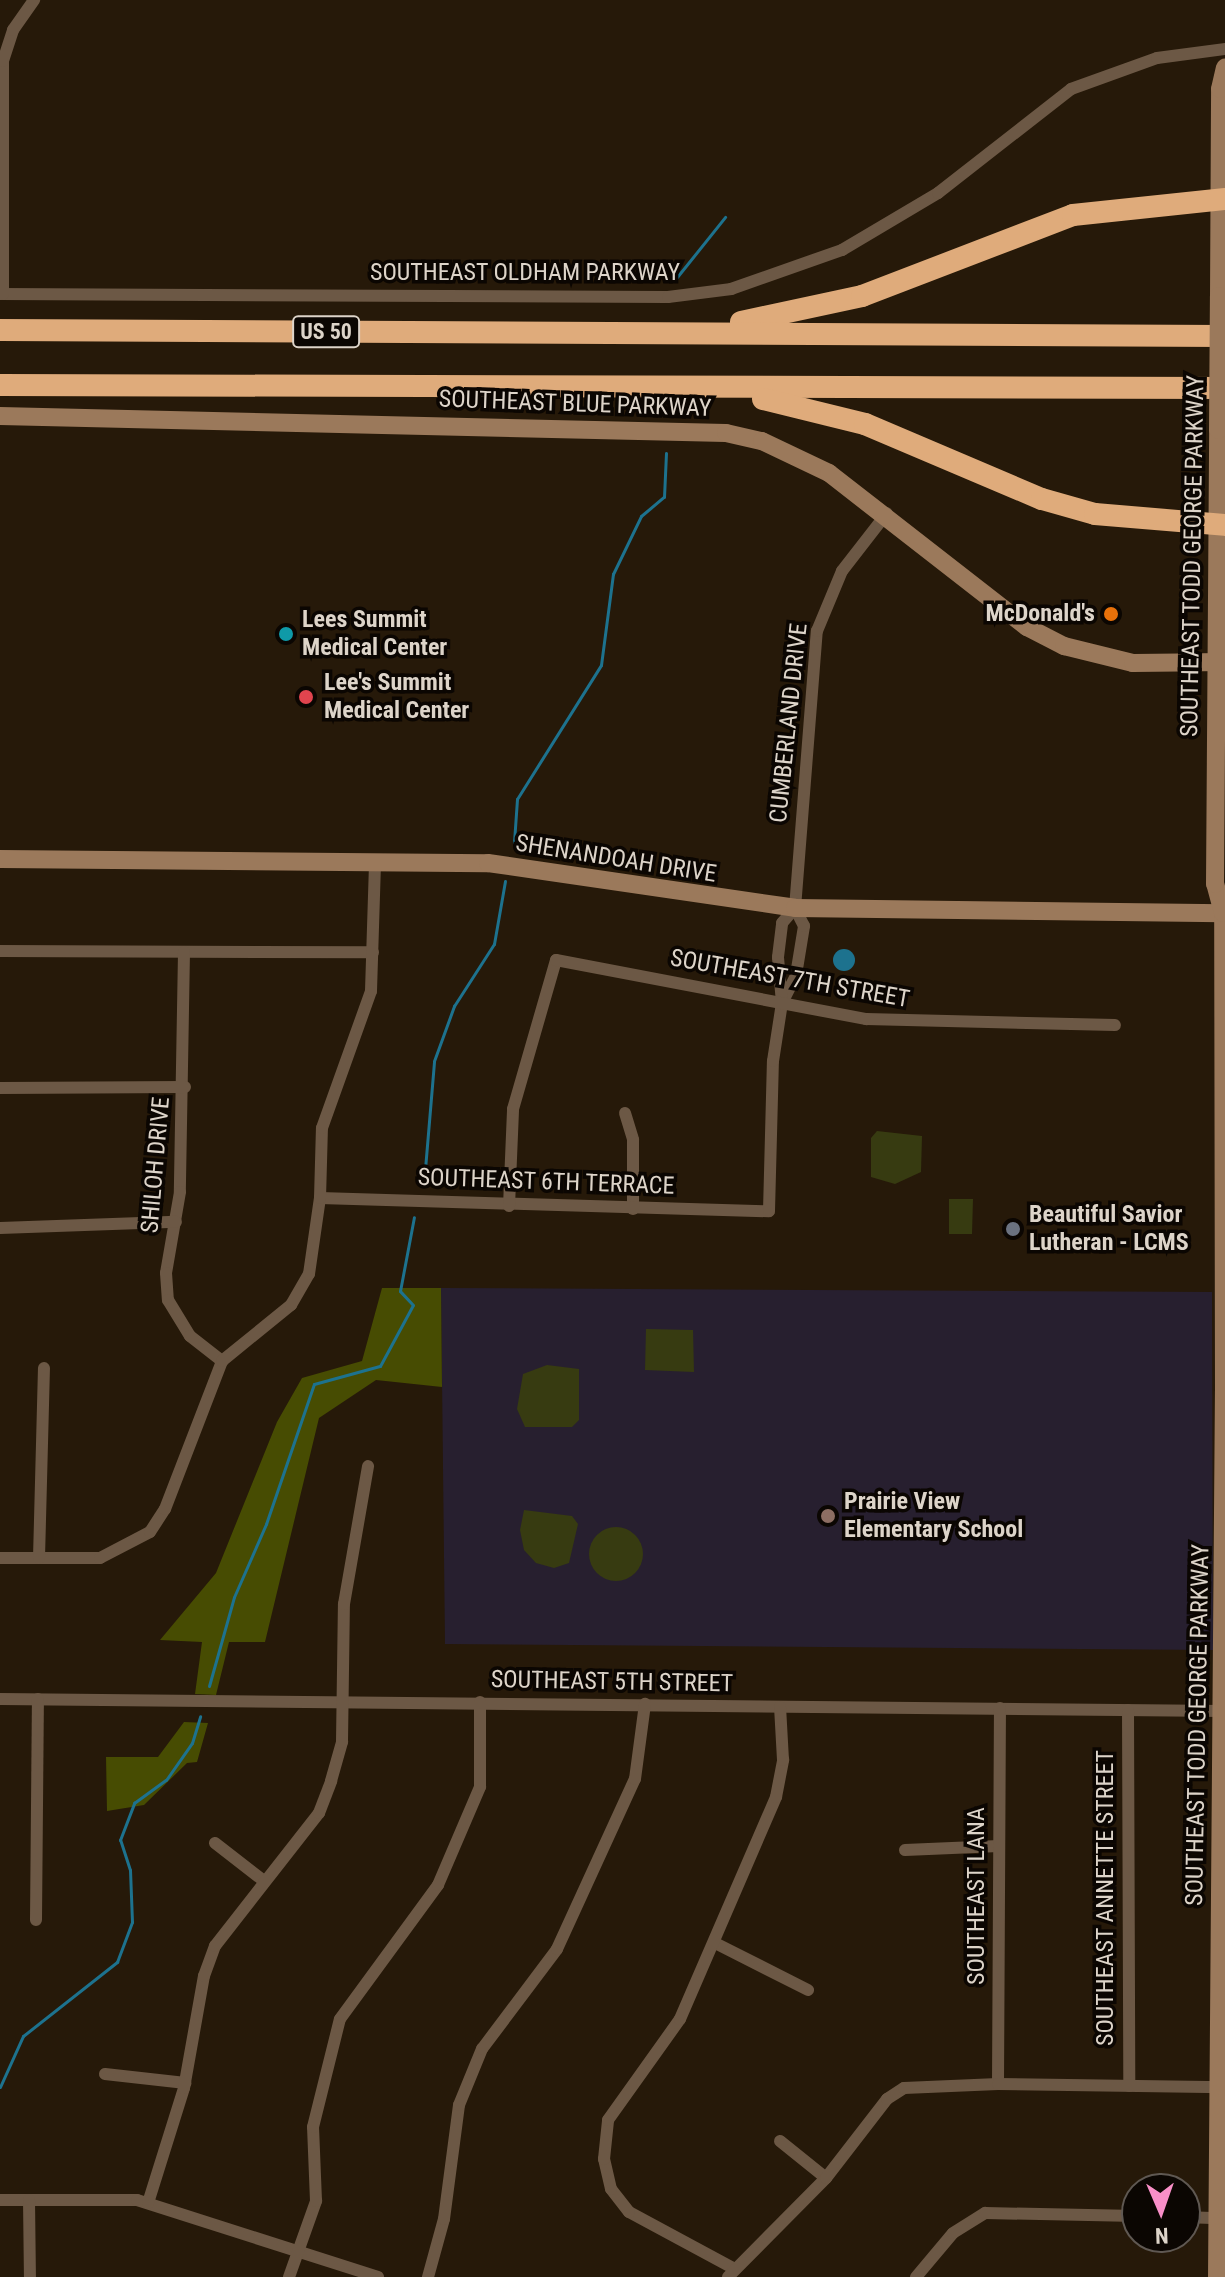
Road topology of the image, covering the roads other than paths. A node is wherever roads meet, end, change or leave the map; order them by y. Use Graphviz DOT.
graph roads {
  1 [pos="34,0"];
  2 [pos="1225,49"];
  3 [pos="1225,68"];
  4 [pos="1222,199"];
  5 [pos="2,294"];
  6 [pos="0,330"];
  7 [pos="652,334"];
  8 [pos="1225,336"];
  9 [pos="0,385"];
  10 [pos="1225,388"];
  11 [pos="645,389"];
  12 [pos="0,416"];
  13 [pos="887,513"];
  14 [pos="1221,525"];
  15 [pos="1220,662"];
  16 [pos="0,859"];
  17 [pos="375,861"];
  18 [pos="795,908"];
  19 [pos="1224,911"];
  20 [pos="0,951"];
  21 [pos="184,952"];
  22 [pos="373,952"];
  23 [pos="782,1003"];
  24 [pos="1115,1025"];
  25 [pos="1224,1031"];
  26 [pos="185,1087"];
  27 [pos="0,1088"];
  28 [pos="625,1113"];
  29 [pos="1224,1172"];
  30 [pos="320,1198"];
  31 [pos="509,1206"];
  32 [pos="633,1209"];
  33 [pos="769,1211"];
  34 [pos="176,1222"];
  35 [pos="0,1228"];
  36 [pos="222,1361"];
  37 [pos="44,1368"];
  38 [pos="1224,1399"];
  39 [pos="368,1466"];
  40 [pos="0,1558"];
  41 [pos="39,1558"];
  42 [pos="0,1699"];
  43 [pos="38,1699"];
  44 [pos="343,1701"];
  45 [pos="480,1702"];
  46 [pos="645,1704"];
  47 [pos="780,1707"];
  48 [pos="1000,1708"];
  49 [pos="1128,1710"];
  50 [pos="1223,1711"];
  51 [pos="215,1843"];
  52 [pos="999,1846"];
  53 [pos="905,1850"];
  54 [pos="264,1881"];
  55 [pos="36,1920"];
  56 [pos="717,1944"];
  57 [pos="808,1990"];
  58 [pos="105,2074"];
  59 [pos="185,2083"];
  60 [pos="998,2084"];
  61 [pos="1129,2086"];
  62 [pos="1217,2087"];
  63 [pos="780,2141"];
  64 [pos="826,2178"];
  65 [pos="0,2200"];
  66 [pos="29,2200"];
  67 [pos="148,2203"];
  68 [pos="1121,2216"];
  69 [pos="1201,2217"];
  70 [pos="1218,2218"];
  71 [pos="299,2249"];
  72 [pos="730,2272"];
  73 [pos="30,2277"];
  74 [pos="289,2277"];
  75 [pos="378,2277"];
  76 [pos="428,2277"];
  77 [pos="916,2277"];
  78 [pos="1217,2277"];
  1 -- 5 [label="street"];
  2 -- 5 [label="street, SOUTHEAST OLDHAM PARKWAY"];
  3 -- 4 [label="street, SOUTHEAST TODD GEORGE PARKWAY"];
  4 -- 7 [label="highway"];
  4 -- 14 [label="street, SOUTHEAST TODD GEORGE PARKWAY, bridge"];
  6 -- 7 [label="highway, US 50"];
  7 -- 8 [label="highway, US 50"];
  9 -- 11 [label="highway"];
  10 -- 11 [label="highway"];
  11 -- 14 [label="highway"];
  12 -- 13 [label="street, SOUTHEAST BLUE PARKWAY"];
  13 -- 15 [label="street, SOUTHEAST BLUE PARKWAY"];
  13 -- 18 [label="street, CUMBERLAND DRIVE"];
  14 -- 15 [label="street, SOUTHEAST TODD GEORGE PARKWAY"];
  15 -- 19 [label="street, SOUTHEAST TODD GEORGE PARKWAY"];
  16 -- 17 [label="street, SHENANDOAH DRIVE"];
  17 -- 18 [label="street, SHENANDOAH DRIVE"];
  17 -- 22 [label="street"];
  18 -- 19 [label="street, SHENANDOAH DRIVE"];
  18 -- 23 [label="street, CUMBERLAND DRIVE"];
  18 -- 23 [label="street, CUMBERLAND DRIVE"];
  19 -- 25 [label="street, SOUTHEAST TODD GEORGE PARKWAY"];
  20 -- 21 [label="street"];
  21 -- 22 [label="street"];
  21 -- 26 [label="street, SHILOH DRIVE"];
  22 -- 30 [label="street"];
  23 -- 24 [label="street, SOUTHEAST 7TH STREET"];
  23 -- 31 [label="street, SOUTHEAST 7TH STREET"];
  23 -- 33 [label="street, CUMBERLAND DRIVE"];
  25 -- 29 [label="street, SOUTHEAST TODD GEORGE PARKWAY"];
  26 -- 27 [label="street"];
  26 -- 34 [label="street, SHILOH DRIVE"];
  28 -- 32 [label="street"];
  29 -- 38 [label="street, SOUTHEAST TODD GEORGE PARKWAY"];
  30 -- 31 [label="street, SOUTHEAST 6TH TERRACE"];
  30 -- 36 [label="street"];
  31 -- 32 [label="street, SOUTHEAST 6TH TERRACE"];
  32 -- 33 [label="street, SOUTHEAST 6TH TERRACE"];
  34 -- 35 [label="street"];
  34 -- 36 [label="street, SHILOH DRIVE"];
  36 -- 41 [label="street"];
  37 -- 41 [label="street"];
  38 -- 50 [label="street, SOUTHEAST TODD GEORGE PARKWAY"];
  39 -- 44 [label="street"];
  40 -- 41 [label="street"];
  42 -- 43 [label="street, SOUTHEAST 5TH STREET"];
  43 -- 44 [label="street, SOUTHEAST 5TH STREET"];
  43 -- 55 [label="street"];
  44 -- 45 [label="street, SOUTHEAST 5TH STREET"];
  44 -- 54 [label="street"];
  45 -- 46 [label="street, SOUTHEAST 5TH STREET"];
  45 -- 71 [label="street"];
  46 -- 47 [label="street, SOUTHEAST 5TH STREET"];
  46 -- 76 [label="street"];
  47 -- 48 [label="street, SOUTHEAST 5TH STREET"];
  47 -- 56 [label="street"];
  48 -- 49 [label="street, SOUTHEAST 5TH STREET"];
  48 -- 52 [label="street, SOUTHEAST LANA"];
  49 -- 50 [label="street, SOUTHEAST 5TH STREET"];
  49 -- 61 [label="street, SOUTHEAST ANNETTE STREET"];
  50 -- 62 [label="street, SOUTHEAST TODD GEORGE PARKWAY"];
  51 -- 54 [label="street"];
  52 -- 53 [label="street"];
  52 -- 60 [label="street, SOUTHEAST LANA"];
  54 -- 59 [label="street"];
  56 -- 57 [label="street"];
  56 -- 72 [label="street"];
  58 -- 59 [label="street"];
  59 -- 67 [label="street"];
  60 -- 61 [label="street"];
  60 -- 64 [label="street"];
  61 -- 62 [label="street"];
  62 -- 70 [label="street, SOUTHEAST TODD GEORGE PARKWAY"];
  63 -- 64 [label="street"];
  64 -- 72 [label="street"];
  65 -- 66 [label="street"];
  66 -- 67 [label="street"];
  66 -- 73 [label="street"];
  67 -- 71 [label="street"];
  68 -- 77 [label="street"];
  69 -- 70 [label="street"];
  70 -- 78 [label="street, SOUTHEAST TODD GEORGE PARKWAY"];
  71 -- 74 [label="street"];
  71 -- 75 [label="street"];
}
